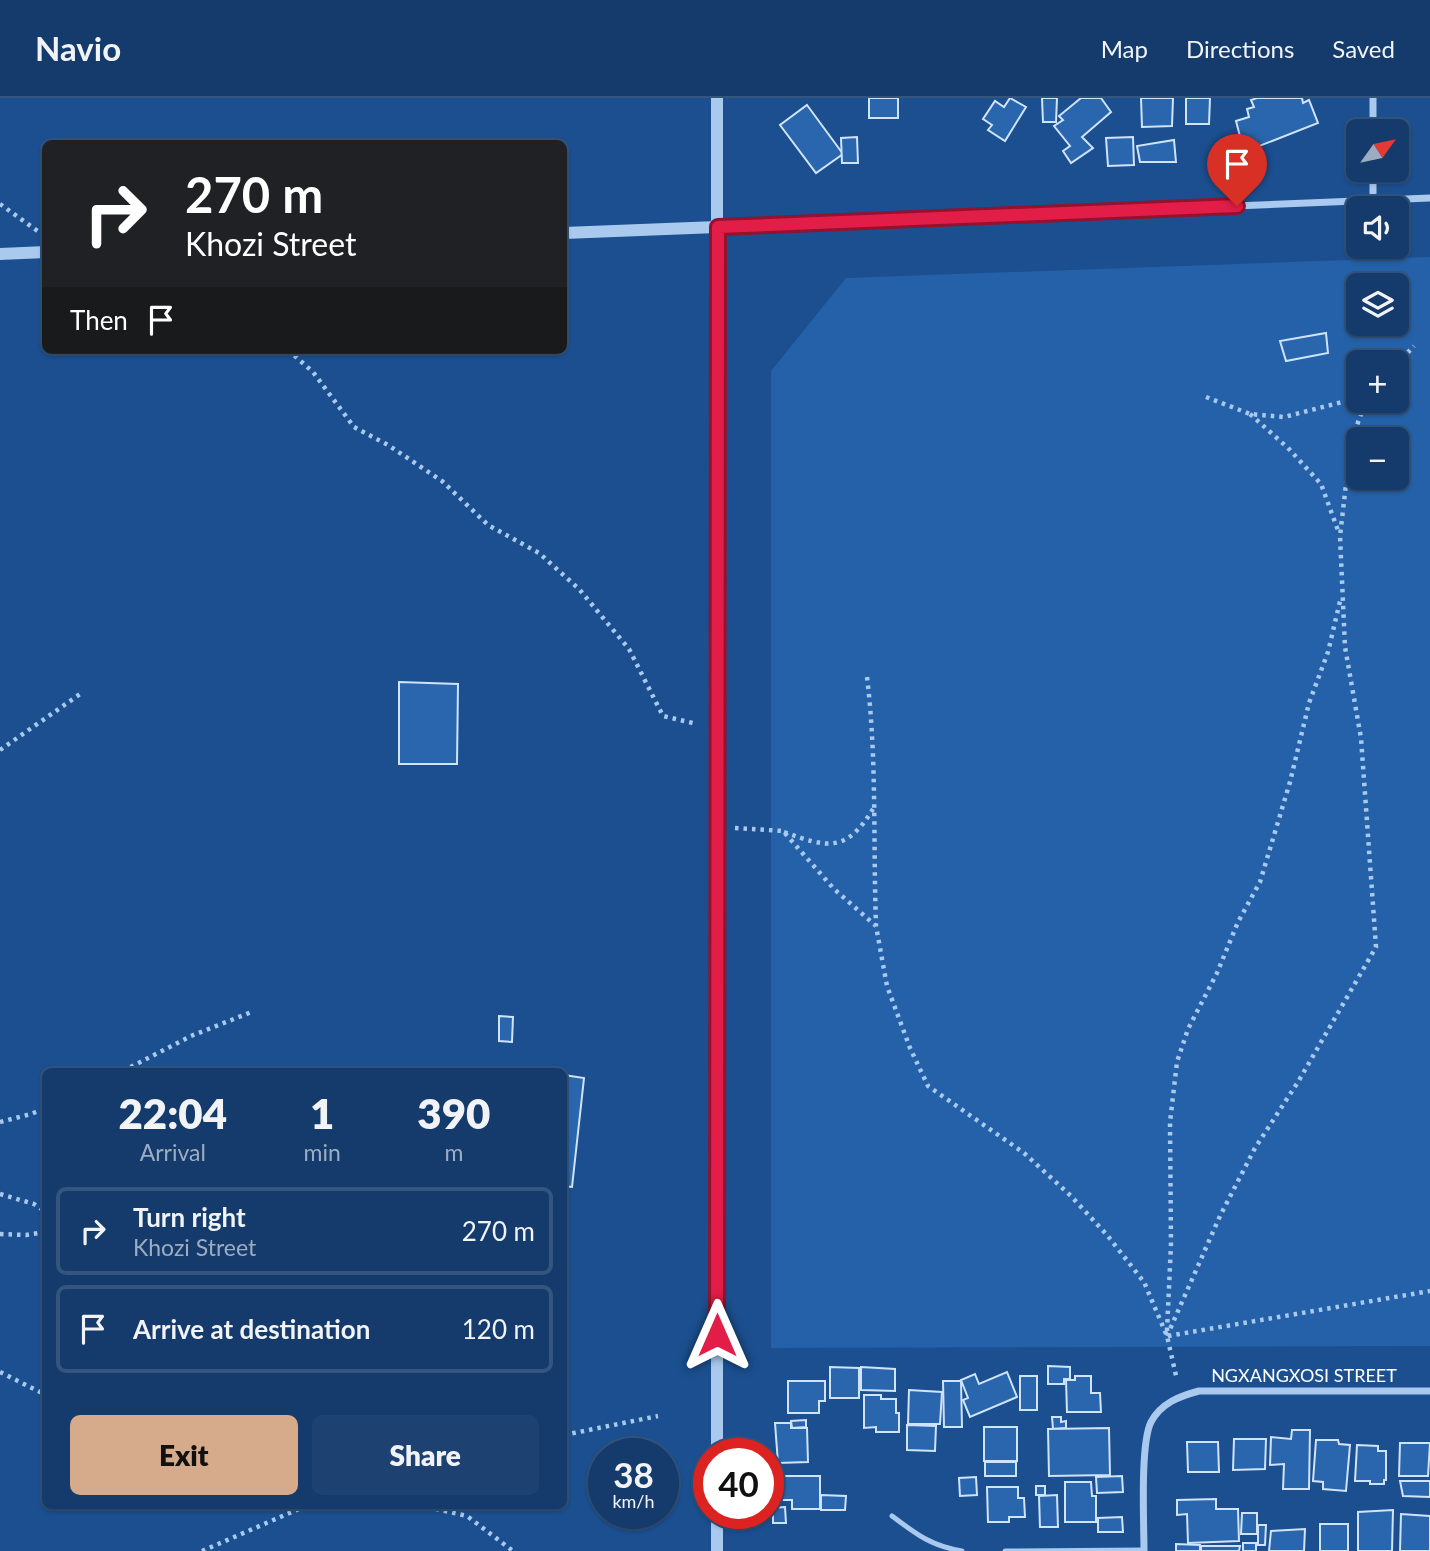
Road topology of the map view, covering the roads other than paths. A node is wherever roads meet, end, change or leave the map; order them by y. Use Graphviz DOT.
graph roads {
  1 [pos="717,98"];
  2 [pos="1373,98"];
  3 [pos="1373,119"];
  4 [pos="1430,198"];
  5 [pos="1409,199"];
  6 [pos="1346,201"];
  7 [pos="718,227"];
  8 [pos="567,233"];
  9 [pos="42,252"];
  10 [pos="0,254"];
  11 [pos="1430,1391"];
  12 [pos="717,1438"];
  13 [pos="892,1516"];
  14 [pos="717,1529"];
  15 [pos="717,1551"];
  16 [pos="962,1551"];
  17 [pos="1005,1551"];
  18 [pos="1144,1551"];
  1 -- 7 [label="street"];
  2 -- 3 [label="street"];
  4 -- 5 [label="street"];
  6 -- 7 [label="street"];
  7 -- 8 [label="street"];
  7 -- 12 [label="street"];
  9 -- 10 [label="street"];
  11 -- 18 [label="street, NGXANGXOSI STREET"];
  13 -- 16 [label="lane"];
  14 -- 15 [label="street"];
  17 -- 18 [label="lane"];
}
